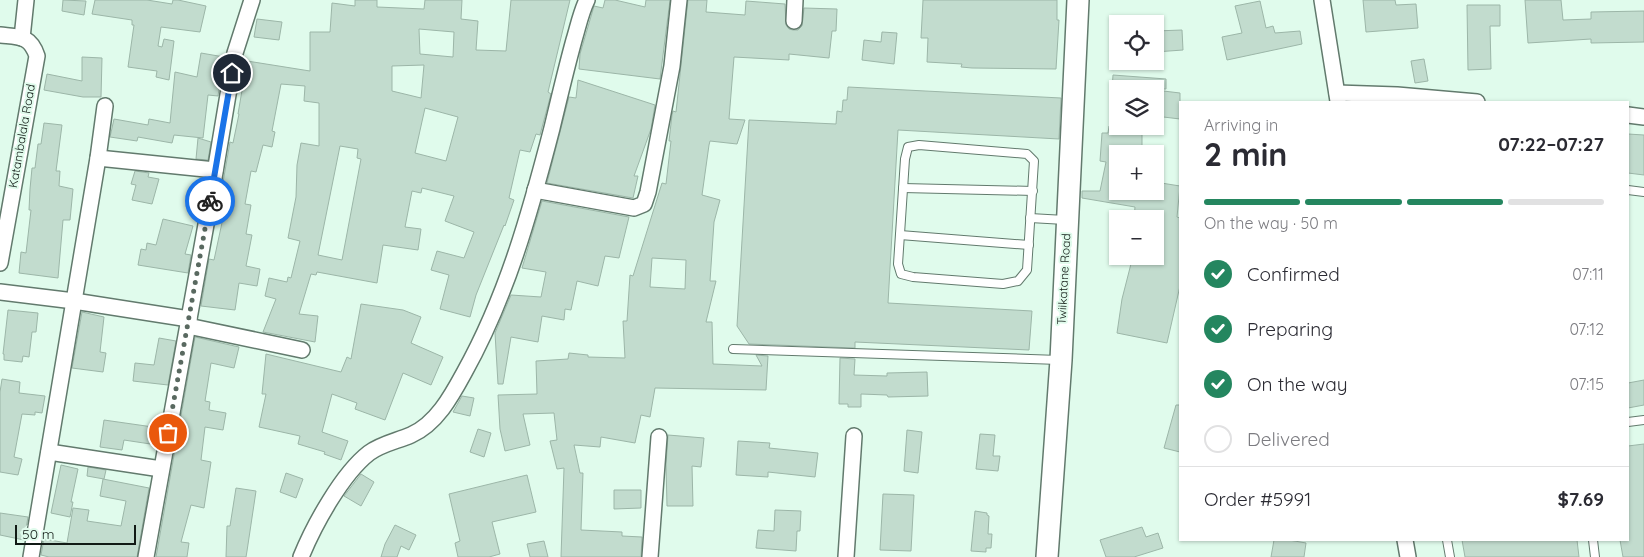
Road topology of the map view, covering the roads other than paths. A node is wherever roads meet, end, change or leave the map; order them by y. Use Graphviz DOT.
graph roads {
  1 [pos="26,0"];
  2 [pos="252,0"];
  3 [pos="586,0"];
  4 [pos="679,0"];
  5 [pos="795,0"];
  6 [pos="1078,0"];
  7 [pos="1322,0"];
  8 [pos="794,21"];
  9 [pos="0,35"];
  10 [pos="22,38"];
  11 [pos="1337,98"];
  12 [pos="1357,98"];
  13 [pos="1466,101"];
  14 [pos="105,106"];
  15 [pos="1629,115"];
  16 [pos="1644,117"];
  17 [pos="98,158"];
  18 [pos="215,170"];
  19 [pos="903,188"];
  20 [pos="535,190"];
  21 [pos="1629,190"];
  22 [pos="1033,191"];
  23 [pos="1644,192"];
  24 [pos="1030,218"];
  25 [pos="1067,220"];
  26 [pos="900,234"];
  27 [pos="1029,245"];
  28 [pos="0,263"];
  29 [pos="0,292"];
  30 [pos="74,301"];
  31 [pos="188,322"];
  32 [pos="733,349"];
  33 [pos="302,350"];
  34 [pos="1061,360"];
  35 [pos="1644,420"];
  36 [pos="1629,422"];
  37 [pos="854,436"];
  38 [pos="659,437"];
  39 [pos="48,452"];
  40 [pos="161,469"];
  41 [pos="1405,541"];
  42 [pos="1447,541"];
  43 [pos="1593,541"];
  44 [pos="31,557"];
  45 [pos="146,557"];
  46 [pos="301,557"];
  47 [pos="650,557"];
  48 [pos="846,557"];
  49 [pos="1046,557"];
  50 [pos="1408,557"];
  51 [pos="1450,557"];
  52 [pos="1595,557"];
  1 -- 10 [label="street"];
  2 -- 18 [label="street"];
  3 -- 20 [label="street"];
  4 -- 20 [label="street"];
  5 -- 8 [label="street"];
  6 -- 25 [label="main road, Twiikatane Road"];
  7 -- 11 [label="street"];
  9 -- 10 [label="street"];
  10 -- 28 [label="street, Katambalala Road"];
  11 -- 12 [label="street"];
  12 -- 13 [label="street"];
  14 -- 17 [label="street"];
  15 -- 16 [label="street"];
  17 -- 18 [label="street"];
  17 -- 30 [label="street"];
  18 -- 31 [label="street"];
  19 -- 22 [label="lane"];
  19 -- 22 [label="lane"];
  19 -- 26 [label="lane"];
  20 -- 46 [label="street"];
  21 -- 23 [label="lane"];
  22 -- 24 [label="lane"];
  24 -- 25 [label="lane"];
  24 -- 27 [label="lane"];
  25 -- 34 [label="main road, Twiikatane Road"];
  26 -- 27 [label="lane"];
  26 -- 27 [label="lane"];
  29 -- 30 [label="street"];
  30 -- 31 [label="street"];
  30 -- 39 [label="street"];
  31 -- 33 [label="street"];
  31 -- 40 [label="street"];
  32 -- 34 [label="lane"];
  34 -- 49 [label="main road, Twiikatane Road"];
  35 -- 36 [label="lane"];
  37 -- 48 [label="street"];
  38 -- 47 [label="street"];
  39 -- 40 [label="street"];
  39 -- 44 [label="street"];
  40 -- 45 [label="street"];
  41 -- 50 [label="street"];
  42 -- 51 [label="lane"];
  43 -- 52 [label="lane"];
}
